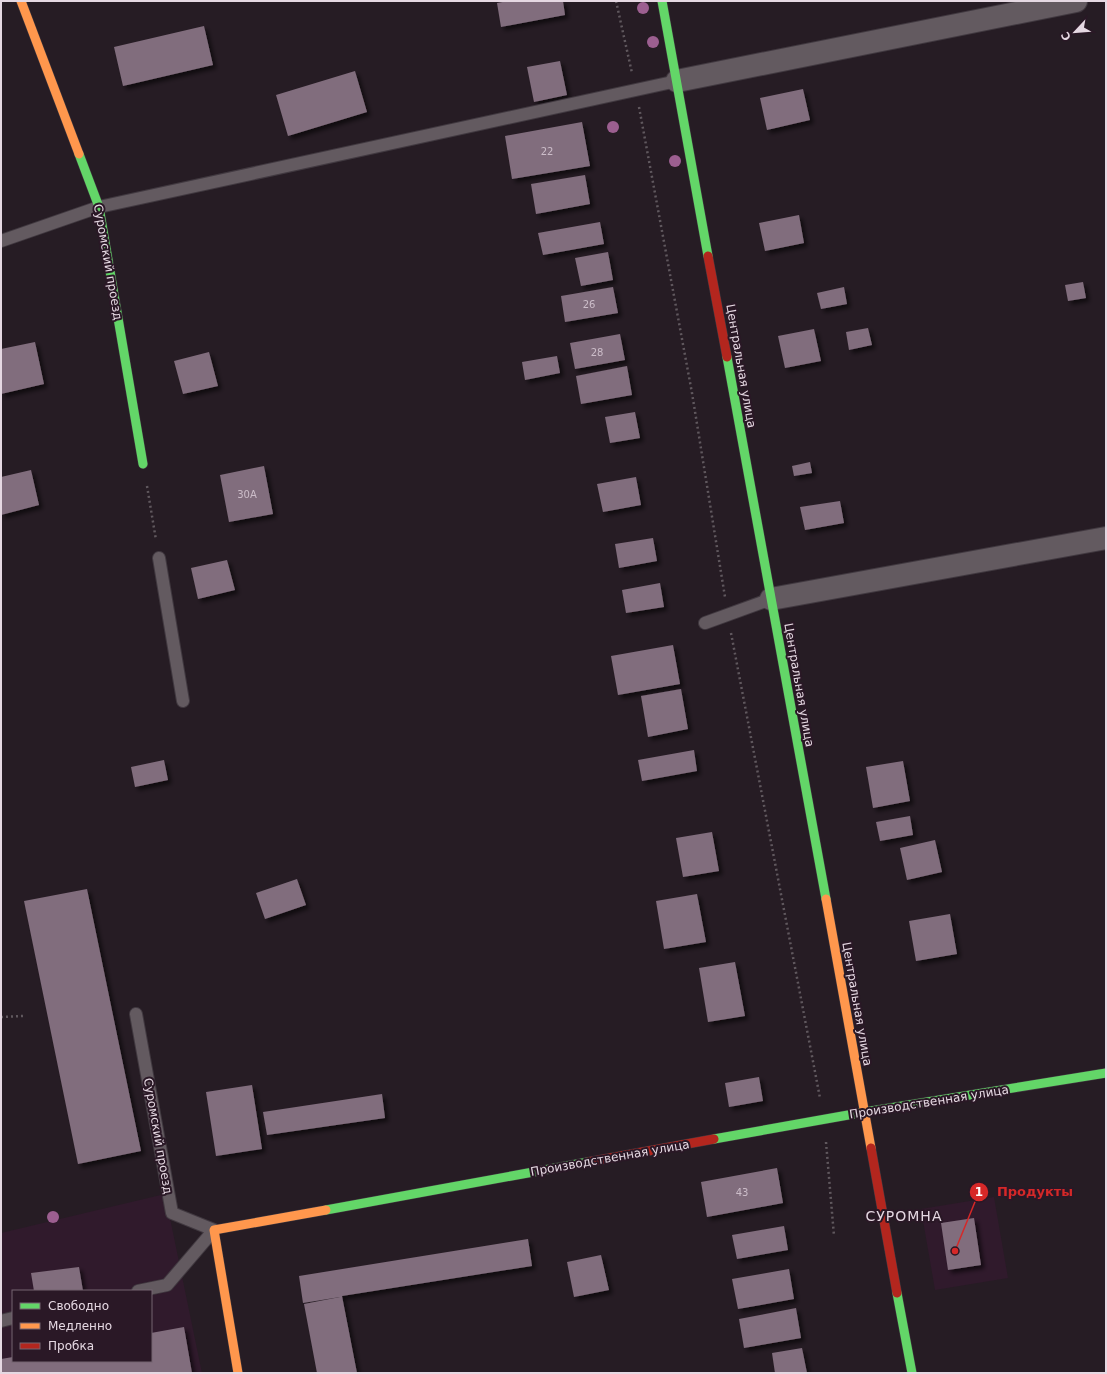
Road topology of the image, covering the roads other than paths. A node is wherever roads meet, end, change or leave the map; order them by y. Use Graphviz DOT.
graph roads {
  1 [pos="21,1"];
  2 [pos="662,1"];
  3 [pos="1076,1"];
  4 [pos="677,81"];
  5 [pos="99,207"];
  6 [pos="1,240"];
  7 [pos="143,464"];
  8 [pos="1106,538"];
  9 [pos="159,558"];
  10 [pos="771,599"];
  11 [pos="706,623"];
  12 [pos="183,701"];
  13 [pos="136,1014"];
  14 [pos="1106,1073"];
  15 [pos="865,1112"];
  16 [pos="214,1230"];
  17 [pos="143,1290"];
  18 [pos="12,1318"];
  19 [pos="1,1321"];
  20 [pos="238,1373"];
  21 [pos="912,1373"];
  1 -- 5 [label="street, Суромский проезд"];
  2 -- 4 [label="street, Центральная улица"];
  3 -- 4 [label="street"];
  4 -- 5 [label="lane"];
  4 -- 10 [label="street, Центральная улица"];
  5 -- 6 [label="lane"];
  5 -- 7 [label="street, Суромский проезд"];
  8 -- 10 [label="street"];
  9 -- 12 [label="lane"];
  10 -- 11 [label="lane"];
  10 -- 15 [label="street, Центральная улица"];
  13 -- 16 [label="lane, Суромский проезд"];
  14 -- 15 [label="street, Производственная улица"];
  15 -- 16 [label="street, Производственная улица"];
  15 -- 21 [label="street, Центральная улица"];
  16 -- 17 [label="lane"];
  16 -- 20 [label="street"];
  18 -- 19 [label="lane"];
}
